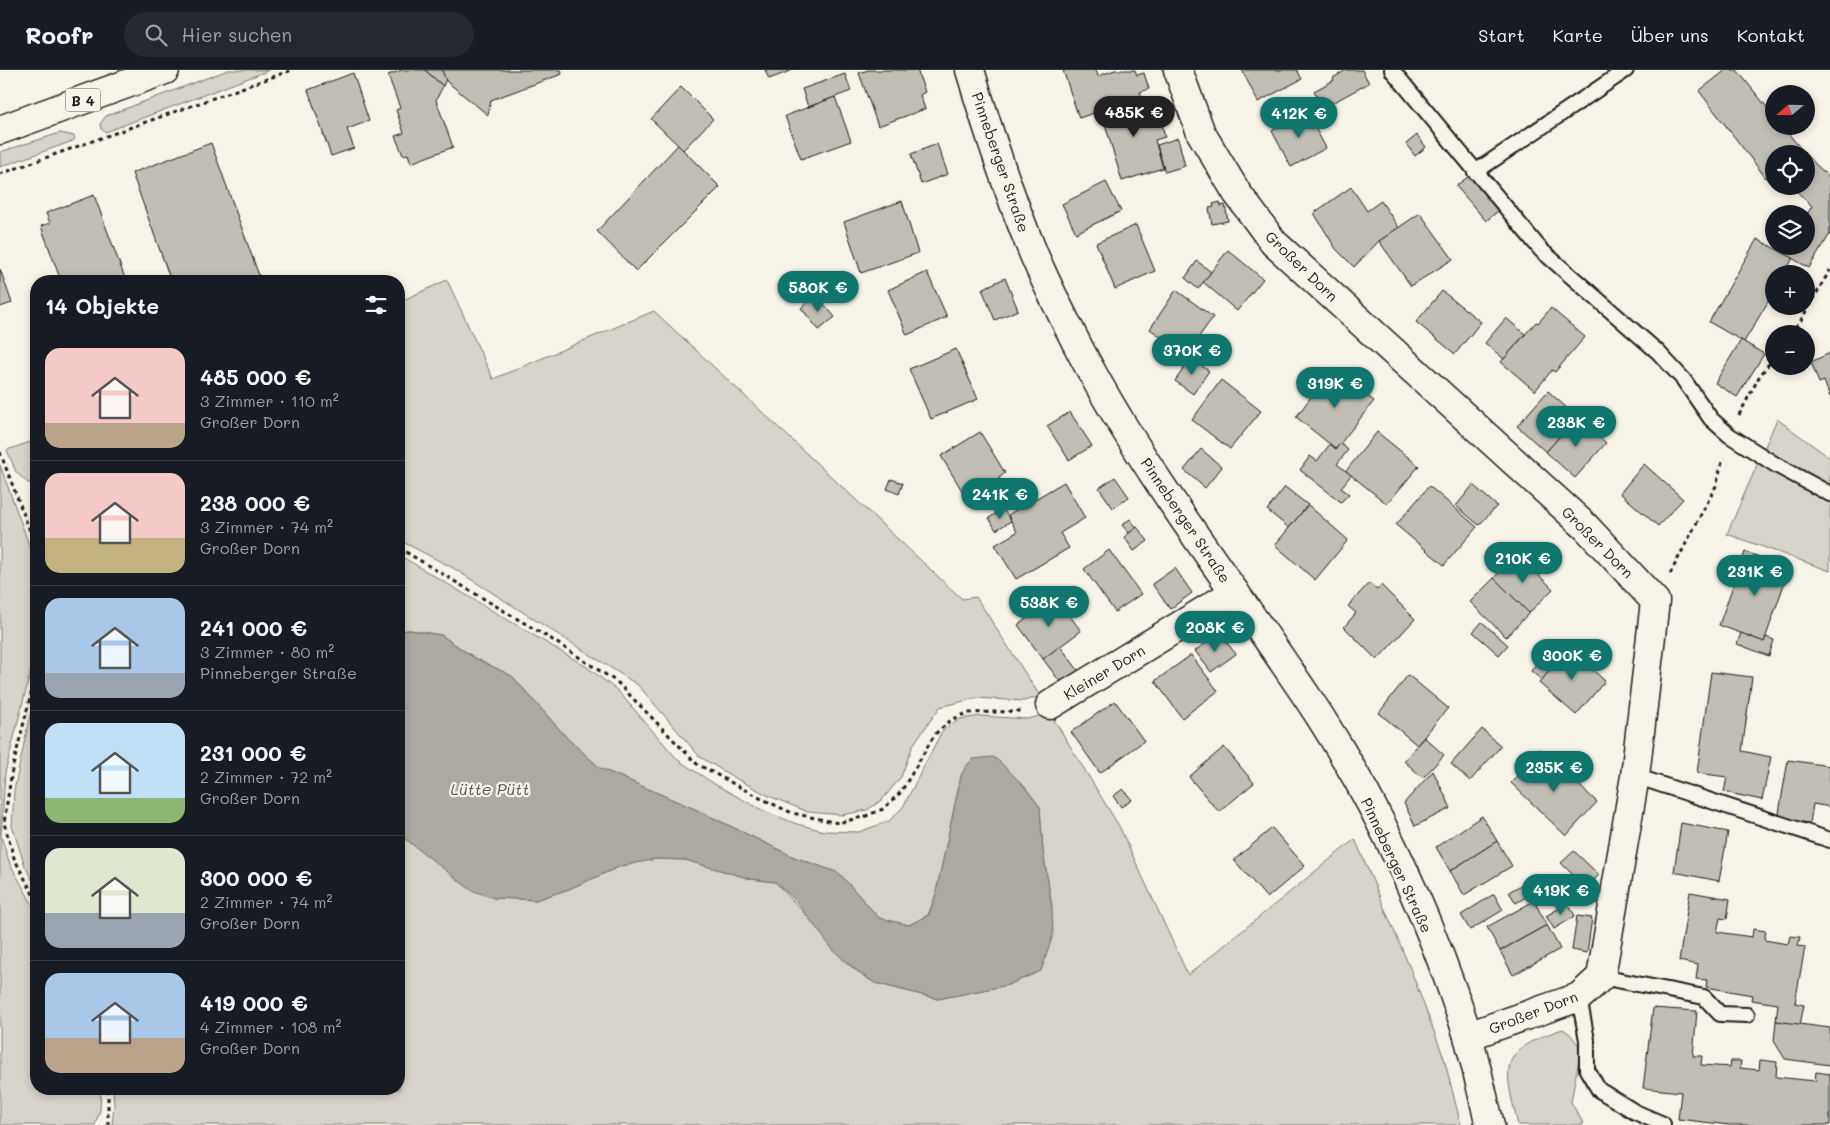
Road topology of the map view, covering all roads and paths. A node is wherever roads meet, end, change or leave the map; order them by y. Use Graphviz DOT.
graph roads {
  1 [pos="166,70"];
  2 [pos="292,70"];
  3 [pos="970,70"];
  4 [pos="1178,70"];
  5 [pos="1392,70"];
  6 [pos="1626,70"];
  7 [pos="132,76"];
  8 [pos="0,130"];
  9 [pos="1475,172"];
  10 [pos="0,174"];
  11 [pos="1830,270"];
  12 [pos="1797,325"];
  13 [pos="1765,369"];
  14 [pos="1729,436"];
  15 [pos="0,452"];
  16 [pos="1830,494"];
  17 [pos="30,531"];
  18 [pos="405,552"];
  19 [pos="1235,592"];
  20 [pos="1655,601"];
  21 [pos="30,698"];
  22 [pos="1050,705"];
  23 [pos="1635,776"];
  24 [pos="1830,840"];
  25 [pos="30,889"];
  26 [pos="1601,977"];
  27 [pos="1578,997"];
  28 [pos="1747,1015"];
  29 [pos="1468,1036"];
  30 [pos="108,1095"];
  31 [pos="1663,1124"];
  32 [pos="108,1125"];
  33 [pos="1490,1125"];
  1 -- 7 [label="street, B 4"];
  2 -- 10 [label="path"];
  3 -- 19 [label="street, Pinneberger Straße"];
  4 -- 20 [label="street, Großer Dorn"];
  5 -- 9 [label="lane"];
  6 -- 9 [label="lane"];
  7 -- 8 [label="street, B 4"];
  9 -- 14 [label="lane"];
  11 -- 12 [label="path"];
  13 -- 14 [label="path"];
  14 -- 16 [label="lane"];
  14 -- 20 [label="path"];
  15 -- 17 [label="path"];
  18 -- 22 [label="path"];
  19 -- 22 [label="street, Kleiner Dorn"];
  19 -- 29 [label="street, Pinneberger Straße"];
  20 -- 23 [label="street"];
  21 -- 25 [label="path"];
  23 -- 24 [label="lane"];
  23 -- 26 [label="street"];
  26 -- 27 [label="street, Großer Dorn"];
  26 -- 28 [label="lane"];
  27 -- 29 [label="street, Großer Dorn"];
  27 -- 31 [label="lane"];
  29 -- 33 [label="street, Pinneberger Straße"];
  30 -- 32 [label="path"];
}
